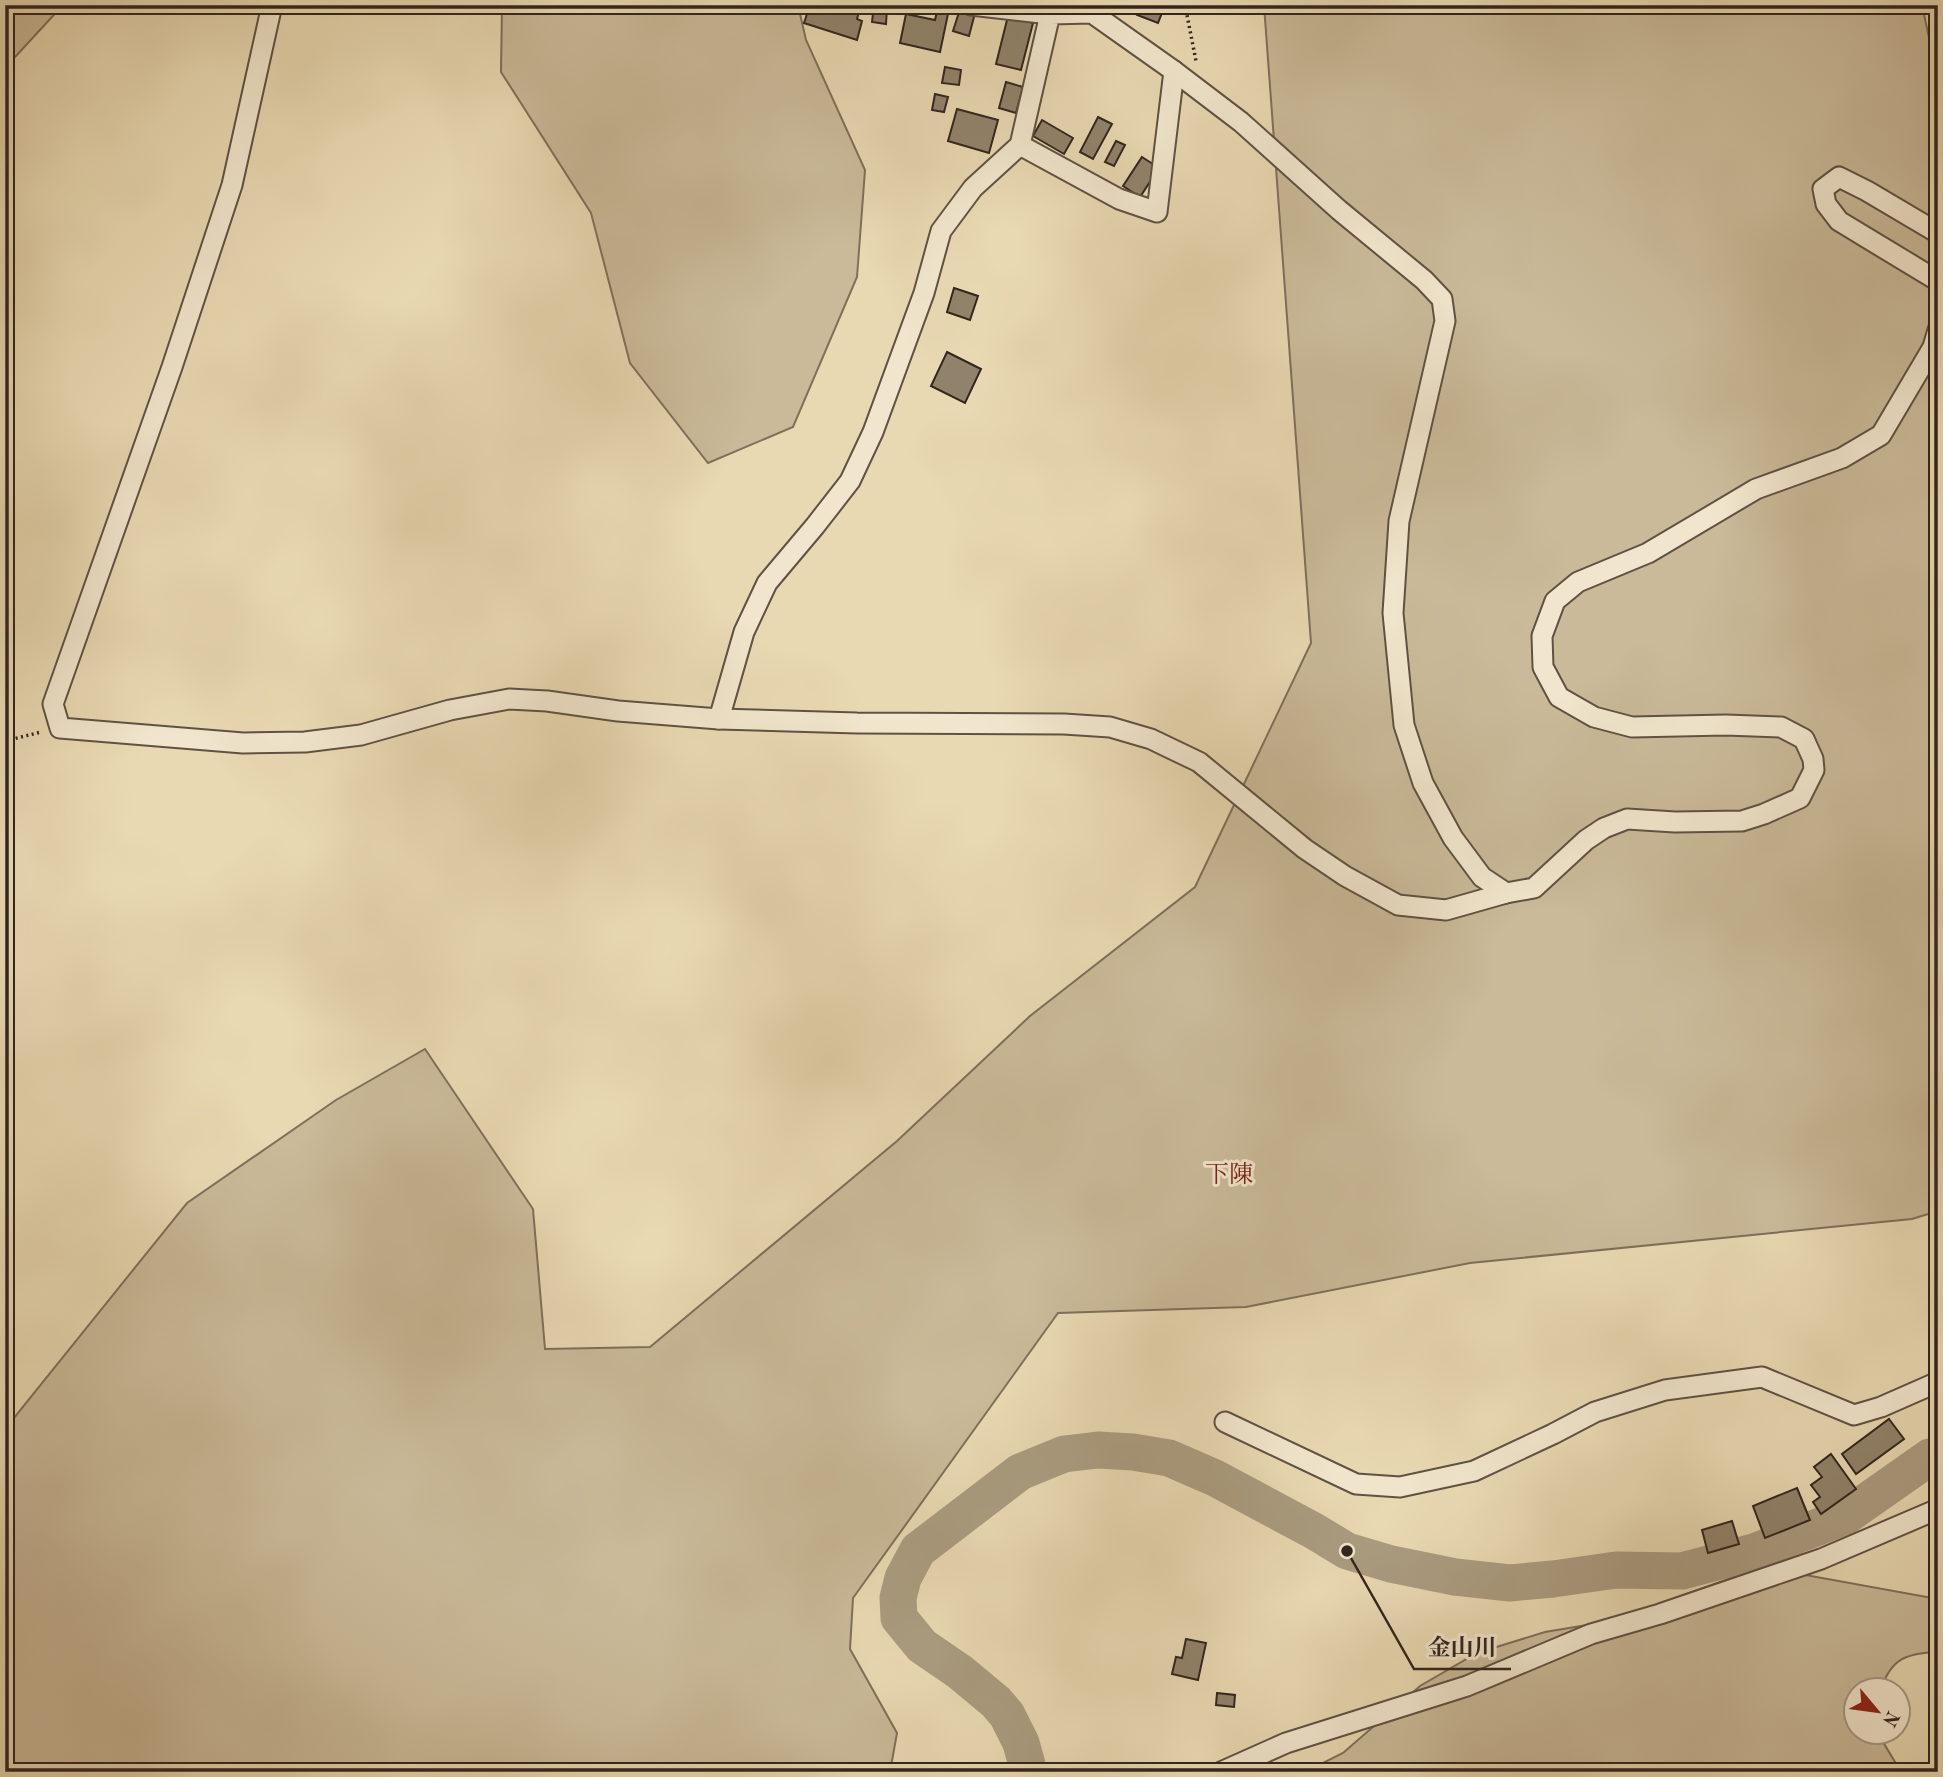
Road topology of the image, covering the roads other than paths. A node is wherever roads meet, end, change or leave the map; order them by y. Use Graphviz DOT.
graph roads {
  1 [pos="272,5"];
  2 [pos="971,5"];
  3 [pos="1093,9"];
  4 [pos="1051,14"];
  5 [pos="1174,71"];
  6 [pos="1020,145"];
  7 [pos="1938,233"];
  8 [pos="1938,281"];
  9 [pos="1938,330"];
  10 [pos="719,719"];
  11 [pos="1506,892"];
  12 [pos="1938,1382"];
  13 [pos="1225,1422"];
  14 [pos="1938,1509"];
  15 [pos="1221,1772"];
  1 -- 10 [label="street"];
  2 -- 4 [label="street"];
  3 -- 4 [label="street"];
  3 -- 5 [label="street"];
  4 -- 6 [label="street"];
  5 -- 6 [label="street"];
  5 -- 11 [label="street"];
  6 -- 10 [label="street"];
  7 -- 8 [label="street"];
  9 -- 11 [label="street"];
  10 -- 11 [label="street"];
  12 -- 13 [label="street"];
  14 -- 15 [label="street"];
}
